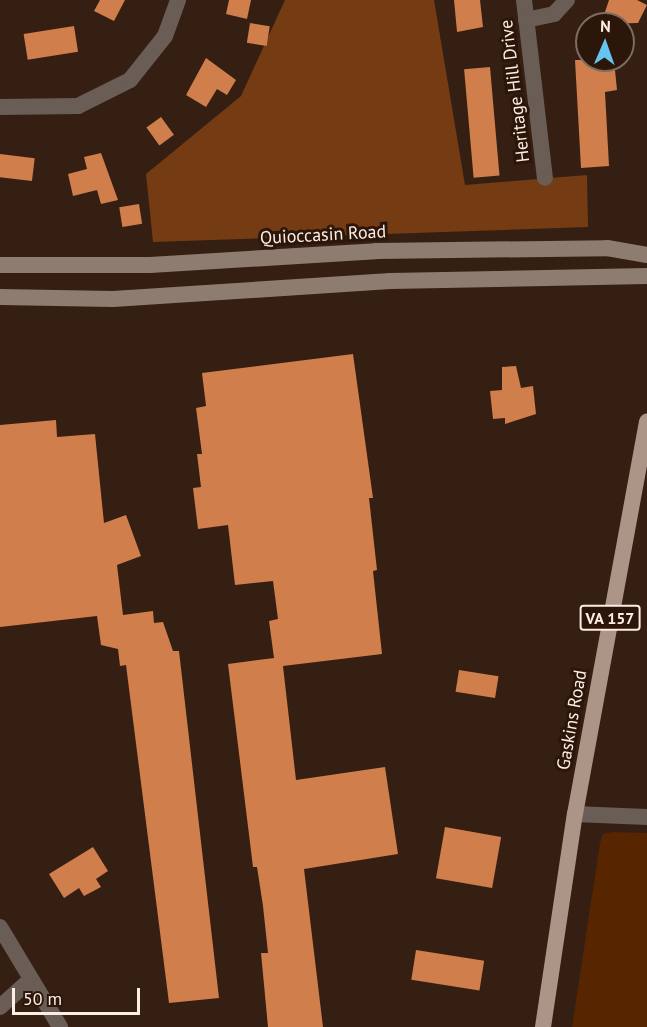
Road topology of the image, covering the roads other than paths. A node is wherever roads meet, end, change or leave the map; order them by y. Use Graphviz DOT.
graph roads {
  1 [pos="178,0"];
  2 [pos="524,0"];
  3 [pos="567,0"];
  4 [pos="526,21"];
  5 [pos="0,107"];
  6 [pos="545,178"];
  7 [pos="647,255"];
  8 [pos="0,265"];
  9 [pos="647,276"];
  10 [pos="0,297"];
  11 [pos="647,422"];
  12 [pos="575,814"];
  13 [pos="647,817"];
  14 [pos="0,927"];
  15 [pos="29,981"];
  16 [pos="0,1006"];
  17 [pos="60,1027"];
  18 [pos="543,1027"];
  1 -- 5 [label="street"];
  2 -- 4 [label="street, Heritage Hill Drive"];
  3 -- 4 [label="street"];
  4 -- 6 [label="street, Heritage Hill Drive"];
  7 -- 8 [label="main road, Quioccasin Road"];
  9 -- 10 [label="main road"];
  11 -- 12 [label="main road, Gaskins Road / VA 157"];
  12 -- 13 [label="street"];
  12 -- 18 [label="main road, Gaskins Road / VA 157"];
  14 -- 15 [label="street"];
  15 -- 16 [label="street"];
  15 -- 17 [label="street"];
}
